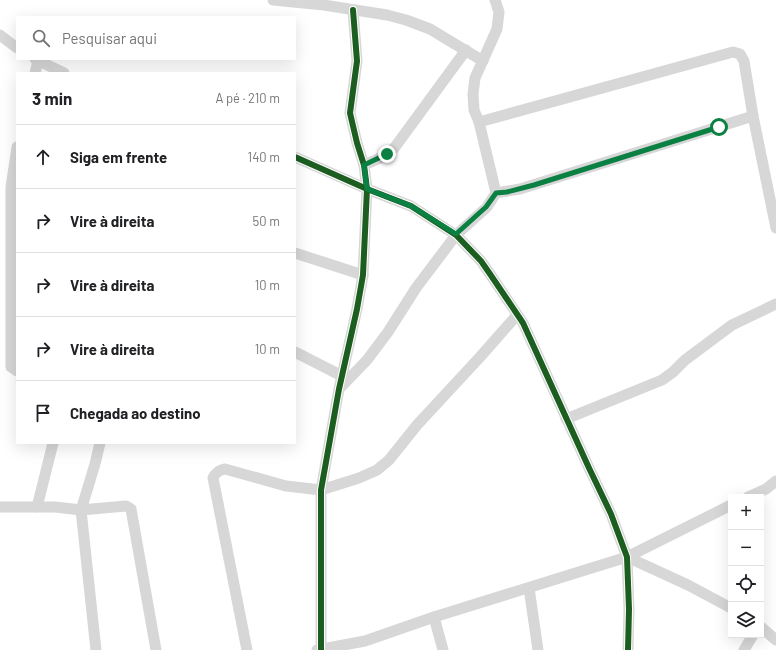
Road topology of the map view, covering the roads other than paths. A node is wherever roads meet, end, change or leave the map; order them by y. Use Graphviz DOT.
graph roads {
  1 [pos="273,0"];
  2 [pos="495,0"];
  3 [pos="297,1"];
  4 [pos="353,10"];
  5 [pos="0,35"];
  6 [pos="16,47"];
  7 [pos="466,50"];
  8 [pos="36,60"];
  9 [pos="483,61"];
  10 [pos="35,72"];
  11 [pos="62,72"];
  12 [pos="753,116"];
  13 [pos="479,122"];
  14 [pos="16,154"];
  15 [pos="296,157"];
  16 [pos="364,165"];
  17 [pos="367,189"];
  18 [pos="496,193"];
  19 [pos="5,225"];
  20 [pos="776,228"];
  21 [pos="456,234"];
  22 [pos="296,253"];
  23 [pos="363,275"];
  24 [pos="776,304"];
  25 [pos="517,315"];
  26 [pos="296,353"];
  27 [pos="9,368"];
  28 [pos="342,376"];
  29 [pos="339,389"];
  30 [pos="566,419"];
  31 [pos="53,444"];
  32 [pos="100,444"];
  33 [pos="776,481"];
  34 [pos="320,490"];
  35 [pos="755,494"];
  36 [pos="728,506"];
  37 [pos="0,507"];
  38 [pos="37,507"];
  39 [pos="81,510"];
  40 [pos="627,557"];
  41 [pos="529,588"];
  42 [pos="728,606"];
  43 [pos="434,617"];
  44 [pos="764,630"];
  45 [pos="751,638"];
  46 [pos="776,640"];
  47 [pos="341,648"];
  48 [pos="96,650"];
  49 [pos="156,650"];
  50 [pos="247,650"];
  51 [pos="317,650"];
  52 [pos="321,650"];
  53 [pos="442,650"];
  54 [pos="538,650"];
  55 [pos="628,650"];
  56 [pos="744,650"];
  1 -- 3 [label="street"];
  2 -- 9 [label="street"];
  3 -- 4 [label="street"];
  4 -- 7 [label="street"];
  4 -- 16 [label="street"];
  5 -- 6 [label="street"];
  7 -- 9 [label="street"];
  7 -- 16 [label="street"];
  8 -- 10 [label="street"];
  8 -- 11 [label="street"];
  9 -- 13 [label="street"];
  12 -- 13 [label="street"];
  12 -- 18 [label="street"];
  12 -- 20 [label="street"];
  13 -- 18 [label="street"];
  14 -- 19 [label="street"];
  15 -- 17 [label="street"];
  16 -- 17 [label="street"];
  17 -- 21 [label="street"];
  17 -- 23 [label="street"];
  18 -- 21 [label="street"];
  19 -- 27 [label="street"];
  21 -- 25 [label="street"];
  21 -- 29 [label="street"];
  22 -- 23 [label="street"];
  23 -- 28 [label="street"];
  24 -- 30 [label="street"];
  25 -- 30 [label="street"];
  25 -- 34 [label="street"];
  26 -- 28 [label="street"];
  28 -- 29 [label="street"];
  29 -- 34 [label="street"];
  30 -- 40 [label="street"];
  31 -- 38 [label="street"];
  32 -- 39 [label="street"];
  33 -- 35 [label="street"];
  34 -- 50 [label="street"];
  34 -- 52 [label="street"];
  36 -- 40 [label="street"];
  37 -- 38 [label="street"];
  38 -- 39 [label="street"];
  39 -- 48 [label="street"];
  39 -- 49 [label="street"];
  40 -- 41 [label="street"];
  40 -- 42 [label="street"];
  40 -- 55 [label="street"];
  41 -- 43 [label="street"];
  41 -- 54 [label="street"];
  43 -- 47 [label="street"];
  43 -- 53 [label="street"];
  44 -- 46 [label="street"];
  45 -- 56 [label="street"];
  47 -- 52 [label="street"];
  51 -- 52 [label="street"];
}
